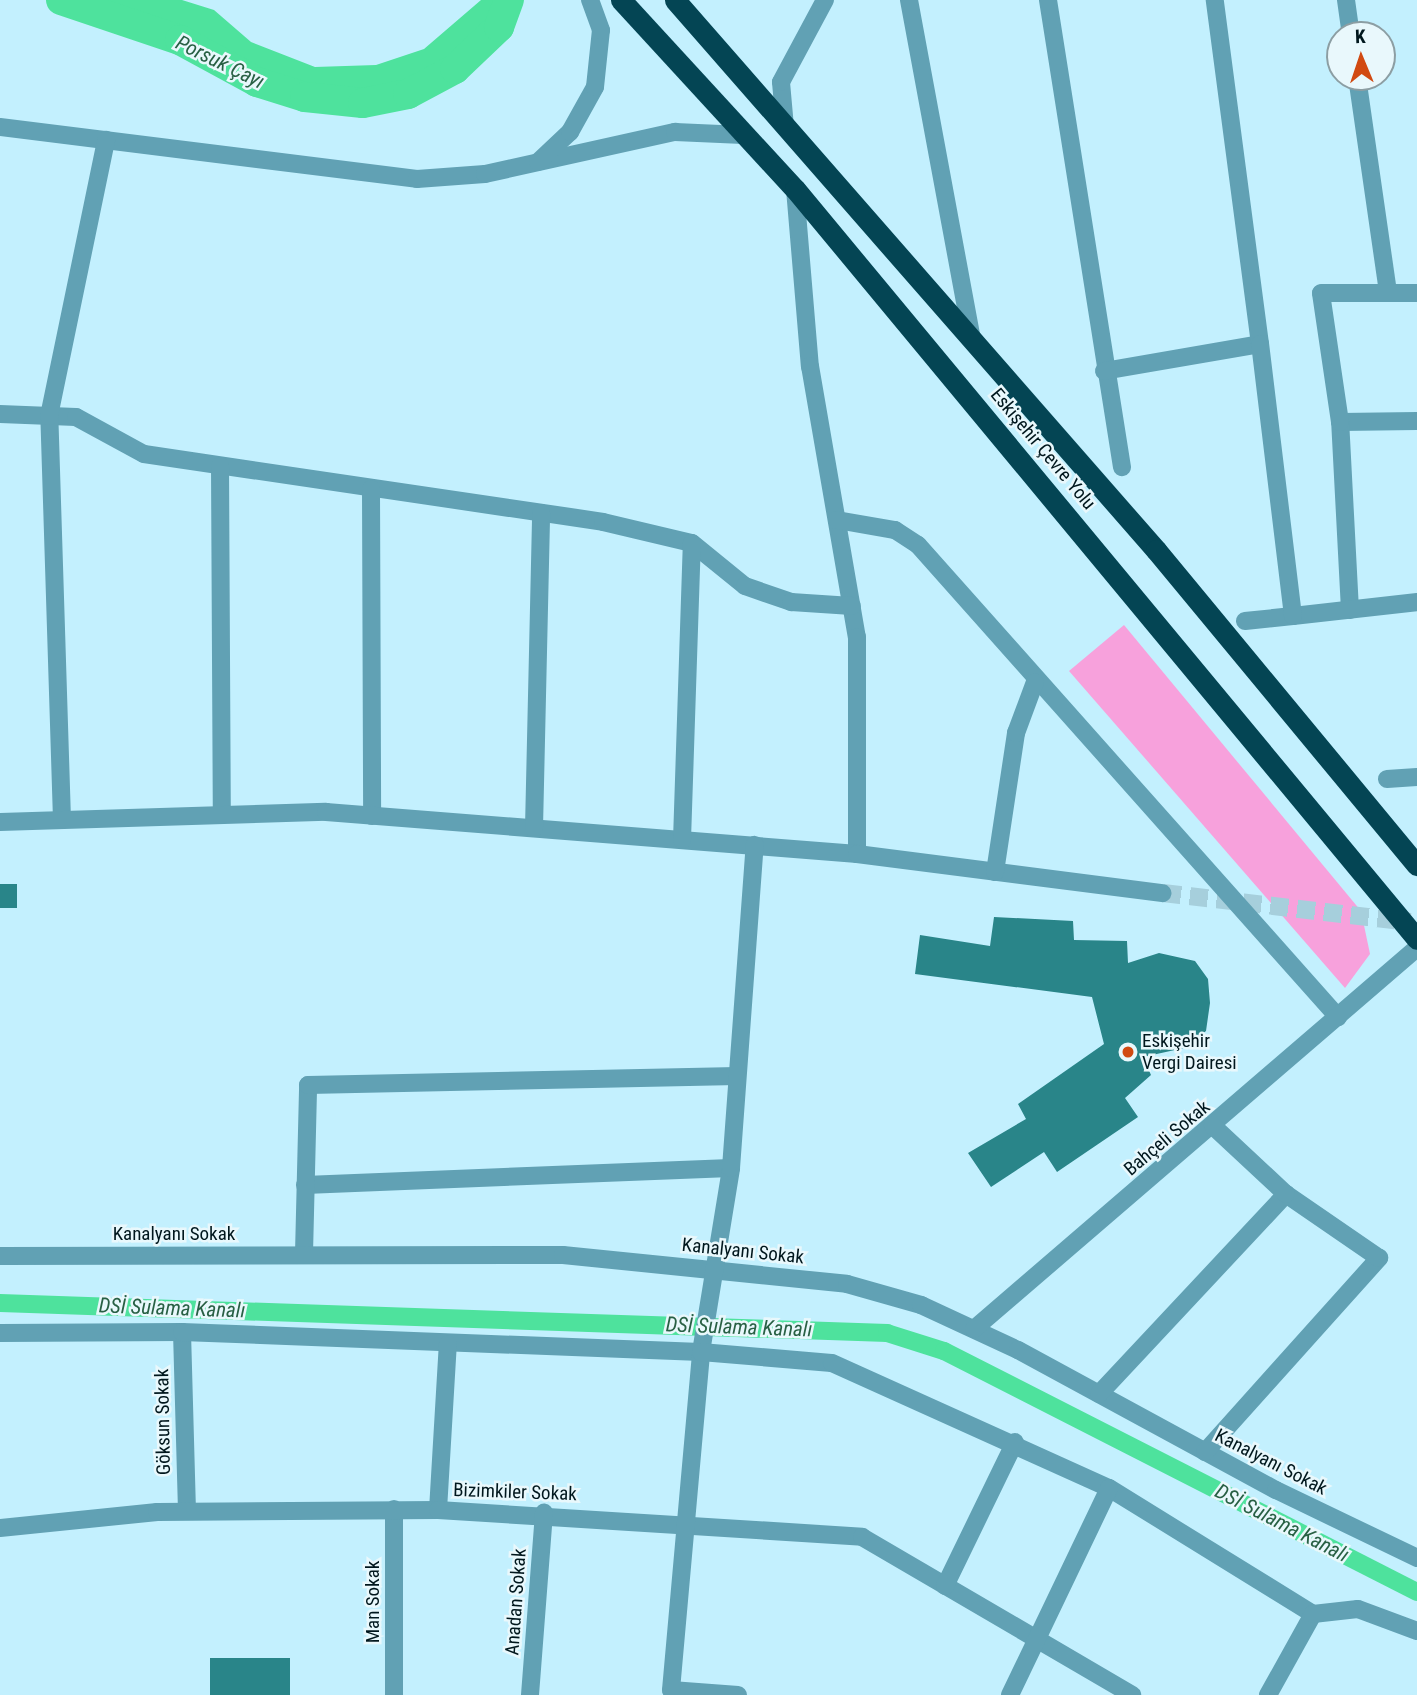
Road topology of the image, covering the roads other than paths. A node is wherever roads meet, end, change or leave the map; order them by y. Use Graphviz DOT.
graph roads {
  1 [pos="590,0"];
  2 [pos="621,0"];
  3 [pos="675,0"];
  4 [pos="825,0"];
  5 [pos="909,0"];
  6 [pos="1048,0"];
  7 [pos="1215,0"];
  8 [pos="1346,0"];
  9 [pos="1349,21"];
  10 [pos="1359,91"];
  11 [pos="0,127"];
  12 [pos="785,127"];
  13 [pos="743,135"];
  14 [pos="106,140"];
  15 [pos="534,165"];
  16 [pos="795,189"];
  17 [pos="1388,292"];
  18 [pos="1417,293"];
  19 [pos="972,340"];
  20 [pos="1260,344"];
  21 [pos="1104,371"];
  22 [pos="0,414"];
  23 [pos="49,416"];
  24 [pos="1417,421"];
  25 [pos="1340,422"];
  26 [pos="220,466"];
  27 [pos="1122,467"];
  28 [pos="372,489"];
  29 [pos="541,513"];
  30 [pos="837,520"];
  31 [pos="692,543"];
  32 [pos="1417,602"];
  33 [pos="852,606"];
  34 [pos="1350,610"];
  35 [pos="1293,616"];
  36 [pos="1245,621"];
  37 [pos="1035,682"];
  38 [pos="1417,777"];
  39 [pos="1387,779"];
  40 [pos="222,815"];
  41 [pos="372,816"];
  42 [pos="62,820"];
  43 [pos="0,822"];
  44 [pos="534,828"];
  45 [pos="682,840"];
  46 [pos="755,845"];
  47 [pos="857,854"];
  48 [pos="1417,865"];
  49 [pos="995,872"];
  50 [pos="1163,893"];
  51 [pos="1417,939"];
  52 [pos="1417,948"];
  53 [pos="1338,1017"];
  54 [pos="737,1076"];
  55 [pos="1213,1126"];
  56 [pos="731,1168"];
  57 [pos="305,1185"];
  58 [pos="1286,1194"];
  59 [pos="304,1254"];
  60 [pos="0,1256"];
  61 [pos="711,1275"];
  62 [pos="974,1329"];
  63 [pos="182,1332"];
  64 [pos="0,1333"];
  65 [pos="449,1344"];
  66 [pos="702,1344"];
  67 [pos="1099,1394"];
  68 [pos="1015,1442"];
  69 [pos="1205,1452"];
  70 [pos="1109,1488"];
  71 [pos="394,1510"];
  72 [pos="438,1510"];
  73 [pos="187,1511"];
  74 [pos="544,1513"];
  75 [pos="682,1522"];
  76 [pos="0,1528"];
  77 [pos="1417,1558"];
  78 [pos="945,1586"];
  79 [pos="1313,1614"];
  80 [pos="1417,1631"];
  81 [pos="1037,1641"];
  82 [pos="671,1692"];
  83 [pos="394,1695"];
  84 [pos="530,1695"];
  85 [pos="738,1695"];
  86 [pos="1010,1695"];
  87 [pos="1132,1695"];
  88 [pos="1268,1695"];
  1 -- 15 [label="street"];
  2 -- 13 [label="highway, Eskişehir Çevre Yolu"];
  3 -- 12 [label="highway, Eskişehir Çevre Yolu"];
  4 -- 12 [label="street"];
  5 -- 19 [label="street"];
  6 -- 21 [label="street"];
  7 -- 20 [label="street"];
  8 -- 9 [label="street"];
  10 -- 17 [label="street"];
  11 -- 14 [label="street"];
  12 -- 19 [label="highway, Eskişehir Çevre Yolu"];
  13 -- 15 [label="street"];
  13 -- 16 [label="highway, Eskişehir Çevre Yolu"];
  14 -- 15 [label="street"];
  14 -- 23 [label="street"];
  16 -- 30 [label="street"];
  16 -- 51 [label="highway, Eskişehir Çevre Yolu"];
  17 -- 18 [label="street"];
  17 -- 25 [label="street"];
  19 -- 48 [label="highway, Eskişehir Çevre Yolu"];
  20 -- 21 [label="street"];
  20 -- 35 [label="street"];
  21 -- 27 [label="street"];
  22 -- 23 [label="street"];
  23 -- 26 [label="street"];
  23 -- 42 [label="street"];
  24 -- 25 [label="street"];
  25 -- 34 [label="street"];
  26 -- 28 [label="street"];
  26 -- 40 [label="street"];
  28 -- 29 [label="street"];
  28 -- 41 [label="street"];
  29 -- 31 [label="street"];
  29 -- 44 [label="street"];
  30 -- 33 [label="street"];
  30 -- 37 [label="street"];
  31 -- 33 [label="street"];
  31 -- 45 [label="street"];
  32 -- 34 [label="street"];
  33 -- 47 [label="street"];
  34 -- 35 [label="street"];
  35 -- 36 [label="street"];
  37 -- 49 [label="street"];
  37 -- 53 [label="street"];
  38 -- 39 [label="street"];
  40 -- 41 [label="street"];
  40 -- 42 [label="street"];
  41 -- 44 [label="street"];
  42 -- 43 [label="street"];
  44 -- 45 [label="street"];
  45 -- 46 [label="street"];
  46 -- 47 [label="street"];
  46 -- 54 [label="street"];
  47 -- 49 [label="street"];
  49 -- 50 [label="street"];
  52 -- 53 [label="street, Bahçeli Sokak"];
  53 -- 55 [label="street, Bahçeli Sokak"];
  54 -- 56 [label="street"];
  54 -- 57 [label="street"];
  55 -- 58 [label="street"];
  55 -- 62 [label="street, Bahçeli Sokak"];
  56 -- 57 [label="street"];
  56 -- 61 [label="street"];
  57 -- 59 [label="street"];
  58 -- 67 [label="street"];
  58 -- 69 [label="street"];
  59 -- 60 [label="street, Kanalyanı Sokak"];
  59 -- 61 [label="street, Kanalyanı Sokak"];
  61 -- 62 [label="street, Kanalyanı Sokak"];
  61 -- 66 [label="street"];
  62 -- 67 [label="street, Kanalyanı Sokak"];
  63 -- 64 [label="street"];
  63 -- 65 [label="street"];
  63 -- 73 [label="street, Göksun Sokak"];
  65 -- 66 [label="street"];
  65 -- 72 [label="street"];
  66 -- 68 [label="street"];
  66 -- 75 [label="street"];
  67 -- 69 [label="street, Kanalyanı Sokak"];
  68 -- 70 [label="street"];
  68 -- 78 [label="street"];
  69 -- 77 [label="street, Kanalyanı Sokak"];
  70 -- 79 [label="street"];
  70 -- 81 [label="street"];
  71 -- 72 [label="street, Bizimkiler Sokak"];
  71 -- 73 [label="street, Bizimkiler Sokak"];
  71 -- 83 [label="street, Man Sokak"];
  72 -- 74 [label="street, Bizimkiler Sokak"];
  73 -- 76 [label="street, Bizimkiler Sokak"];
  74 -- 75 [label="street, Bizimkiler Sokak"];
  74 -- 84 [label="street, Anadan Sokak"];
  75 -- 78 [label="street, Bizimkiler Sokak"];
  75 -- 82 [label="street"];
  78 -- 81 [label="street, Bizimkiler Sokak"];
  79 -- 80 [label="street"];
  79 -- 88 [label="street"];
  81 -- 86 [label="street"];
  81 -- 87 [label="street, Bizimkiler Sokak"];
  82 -- 85 [label="street"];
}
